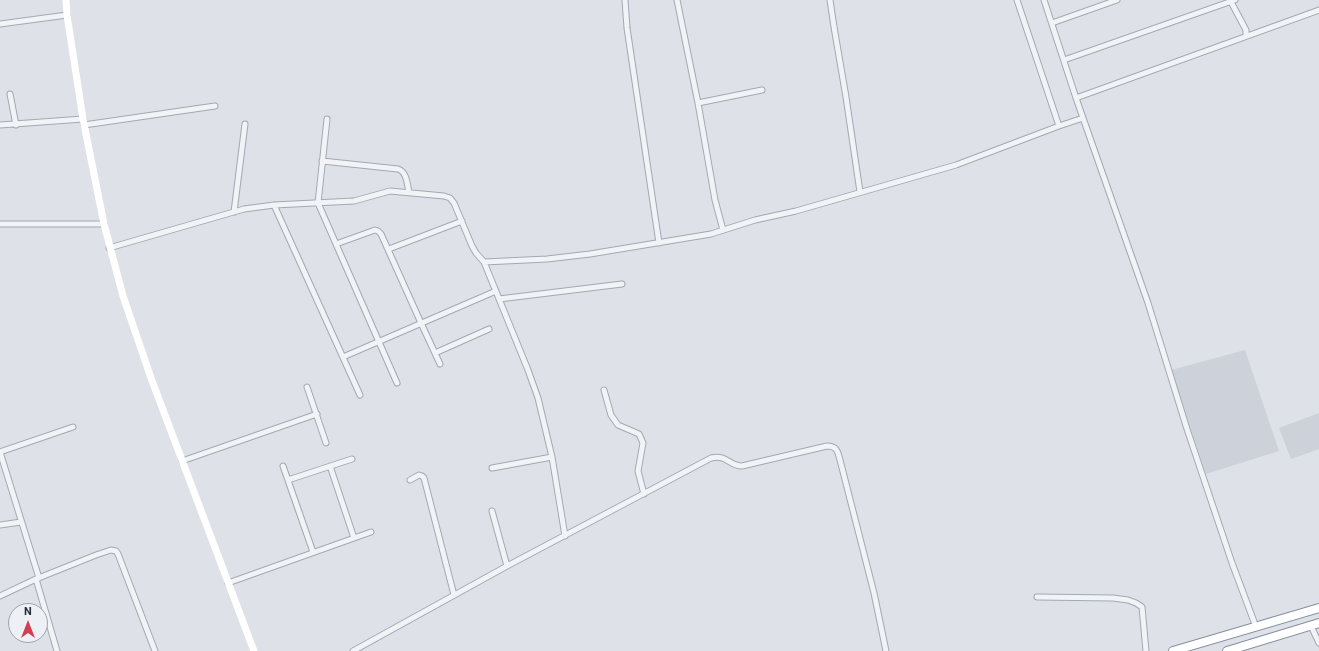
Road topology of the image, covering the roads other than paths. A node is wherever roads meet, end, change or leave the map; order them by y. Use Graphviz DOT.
graph roads {
  1 [pos="66,0"];
  2 [pos="625,0"];
  3 [pos="677,0"];
  4 [pos="830,0"];
  5 [pos="1017,0"];
  6 [pos="1044,0"];
  7 [pos="1117,0"];
  8 [pos="1232,0"];
  9 [pos="1319,10"];
  10 [pos="67,16"];
  11 [pos="1052,23"];
  12 [pos="0,24"];
  13 [pos="1246,36"];
  14 [pos="1064,60"];
  15 [pos="762,90"];
  16 [pos="10,94"];
  17 [pos="1076,98"];
  18 [pos="698,104"];
  19 [pos="215,106"];
  20 [pos="1083,118"];
  21 [pos="327,119"];
  22 [pos="84,122"];
  23 [pos="245,124"];
  24 [pos="0,125"];
  25 [pos="16,125"];
  26 [pos="1059,126"];
  27 [pos="322,161"];
  28 [pos="409,192"];
  29 [pos="860,192"];
  30 [pos="318,203"];
  31 [pos="274,205"];
  32 [pos="234,212"];
  33 [pos="462,221"];
  34 [pos="0,224"];
  35 [pos="104,224"];
  36 [pos="722,230"];
  37 [pos="659,243"];
  38 [pos="336,244"];
  39 [pos="109,248"];
  40 [pos="389,249"];
  41 [pos="484,262"];
  42 [pos="622,284"];
  43 [pos="496,291"];
  44 [pos="499,299"];
  45 [pos="421,323"];
  46 [pos="489,329"];
  47 [pos="379,342"];
  48 [pos="435,354"];
  49 [pos="343,357"];
  50 [pos="440,364"];
  51 [pos="397,383"];
  52 [pos="307,387"];
  53 [pos="604,390"];
  54 [pos="360,395"];
  55 [pos="317,414"];
  56 [pos="73,427"];
  57 [pos="326,443"];
  58 [pos="0,452"];
  59 [pos="552,457"];
  60 [pos="352,459"];
  61 [pos="182,461"];
  62 [pos="283,466"];
  63 [pos="330,466"];
  64 [pos="492,468"];
  65 [pos="288,480"];
  66 [pos="410,480"];
  67 [pos="644,494"];
  68 [pos="492,511"];
  69 [pos="21,522"];
  70 [pos="0,525"];
  71 [pos="370,532"];
  72 [pos="565,536"];
  73 [pos="354,538"];
  74 [pos="314,552"];
  75 [pos="507,566"];
  76 [pos="37,578"];
  77 [pos="228,583"];
  78 [pos="454,595"];
  79 [pos="0,596"];
  80 [pos="1037,597"];
  81 [pos="1319,608"];
  82 [pos="1315,625"];
  83 [pos="1256,627"];
  84 [pos="1319,643"];
  85 [pos="57,651"];
  86 [pos="155,651"];
  87 [pos="254,651"];
  88 [pos="352,651"];
  89 [pos="886,651"];
  90 [pos="1146,651"];
  91 [pos="1173,651"];
  92 [pos="1227,651"];
  1 -- 10 [label="main road"];
  2 -- 37 [label="street"];
  3 -- 18 [label="street"];
  4 -- 29 [label="street"];
  5 -- 26 [label="street"];
  6 -- 11 [label="street"];
  7 -- 11 [label="street"];
  8 -- 13 [label="street"];
  8 -- 14 [label="street"];
  9 -- 13 [label="street"];
  10 -- 12 [label="street"];
  10 -- 22 [label="main road"];
  11 -- 14 [label="street"];
  13 -- 17 [label="street"];
  14 -- 17 [label="street"];
  15 -- 18 [label="street"];
  16 -- 25 [label="street"];
  17 -- 20 [label="street"];
  18 -- 36 [label="street"];
  19 -- 22 [label="street"];
  20 -- 26 [label="street"];
  20 -- 83 [label="street"];
  21 -- 27 [label="street"];
  22 -- 25 [label="street"];
  22 -- 35 [label="main road"];
  23 -- 32 [label="street"];
  24 -- 25 [label="street"];
  26 -- 29 [label="street"];
  27 -- 28 [label="street"];
  27 -- 30 [label="street"];
  28 -- 30 [label="street"];
  28 -- 33 [label="street"];
  29 -- 36 [label="street"];
  30 -- 31 [label="street"];
  30 -- 38 [label="street"];
  31 -- 32 [label="street"];
  31 -- 49 [label="street"];
  32 -- 39 [label="street"];
  33 -- 40 [label="street"];
  33 -- 41 [label="street"];
  34 -- 35 [label="street"];
  35 -- 39 [label="main road"];
  36 -- 37 [label="street"];
  37 -- 41 [label="street"];
  38 -- 40 [label="street"];
  38 -- 47 [label="street"];
  39 -- 61 [label="main road"];
  40 -- 45 [label="street"];
  41 -- 43 [label="street"];
  42 -- 44 [label="street"];
  43 -- 44 [label="street"];
  43 -- 45 [label="street"];
  44 -- 59 [label="street"];
  45 -- 47 [label="street"];
  45 -- 48 [label="street"];
  46 -- 48 [label="street"];
  47 -- 49 [label="street"];
  47 -- 51 [label="street"];
  48 -- 50 [label="street"];
  49 -- 54 [label="street"];
  52 -- 55 [label="street"];
  53 -- 67 [label="street"];
  55 -- 57 [label="street"];
  55 -- 61 [label="street"];
  56 -- 58 [label="street"];
  58 -- 69 [label="street"];
  59 -- 64 [label="street"];
  59 -- 72 [label="street"];
  60 -- 63 [label="street"];
  61 -- 77 [label="main road"];
  62 -- 65 [label="street"];
  63 -- 65 [label="street"];
  63 -- 73 [label="street"];
  65 -- 74 [label="street"];
  66 -- 78 [label="street"];
  67 -- 72 [label="street"];
  67 -- 89 [label="street"];
  68 -- 75 [label="street"];
  69 -- 70 [label="street"];
  69 -- 76 [label="street"];
  71 -- 73 [label="street"];
  72 -- 75 [label="street"];
  73 -- 74 [label="street"];
  74 -- 77 [label="street"];
  75 -- 78 [label="street"];
  76 -- 79 [label="street"];
  76 -- 85 [label="street"];
  76 -- 86 [label="street"];
  77 -- 87 [label="main road"];
  78 -- 88 [label="street"];
  80 -- 90 [label="street"];
  81 -- 83 [label="highway"];
  82 -- 84 [label="street"];
  82 -- 92 [label="highway"];
  83 -- 91 [label="highway"];
}
